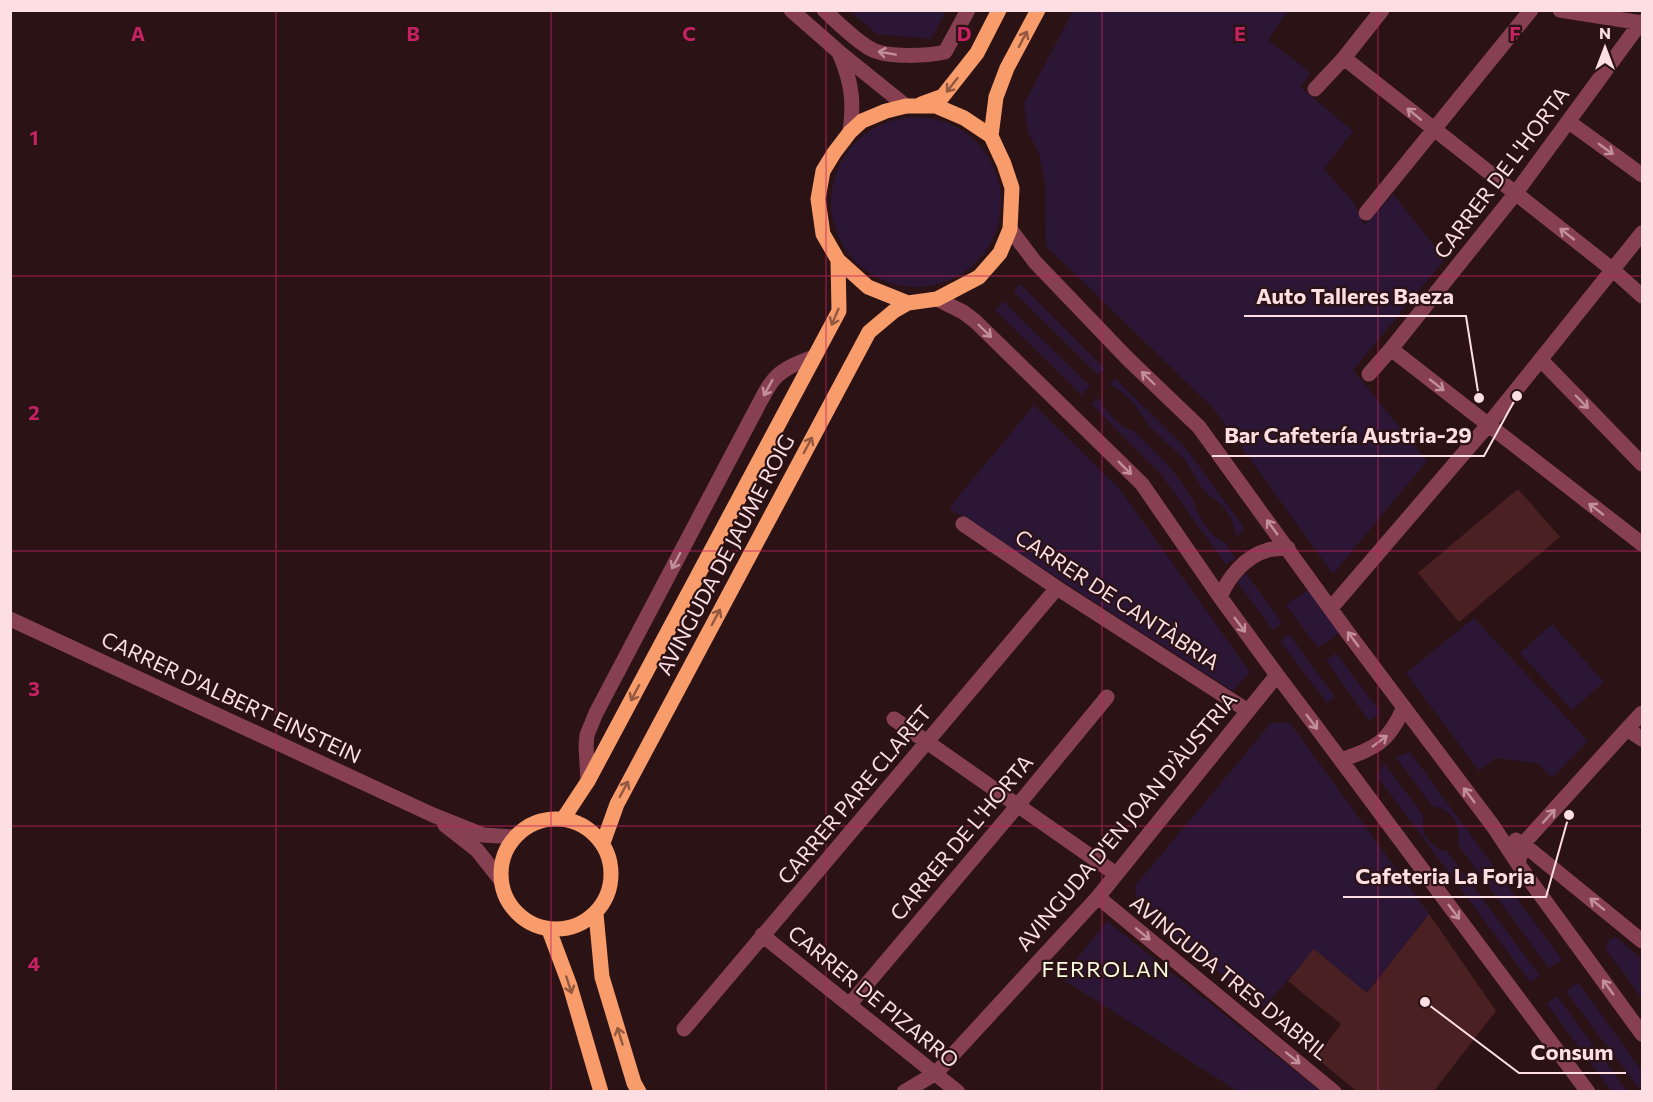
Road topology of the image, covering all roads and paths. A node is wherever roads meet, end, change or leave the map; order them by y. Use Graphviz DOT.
graph roads {
  1 [pos="791,10"];
  2 [pos="824,10"];
  3 [pos="968,10"];
  4 [pos="999,10"];
  5 [pos="1038,10"];
  6 [pos="1382,10"];
  7 [pos="1531,10"];
  8 [pos="1560,10"];
  9 [pos="1642,22"];
  10 [pos="839,52"];
  11 [pos="1344,58"];
  12 [pos="1315,89"];
  13 [pos="911,106"];
  14 [pos="1569,122"];
  15 [pos="1434,130"];
  16 [pos="850,132"];
  17 [pos="991,136"];
  18 [pos="1642,175"];
  19 [pos="1515,194"];
  20 [pos="1366,213"];
  21 [pos="1010,229"];
  22 [pos="1642,233"];
  23 [pos="838,260"];
  24 [pos="1613,270"];
  25 [pos="1642,296"];
  26 [pos="938,298"];
  27 [pos="908,303"];
  28 [pos="1391,349"];
  29 [pos="814,357"];
  30 [pos="1541,360"];
  31 [pos="1369,374"];
  32 [pos="1488,425"];
  33 [pos="1642,464"];
  34 [pos="963,524"];
  35 [pos="1642,544"];
  36 [pos="1288,548"];
  37 [pos="1057,588"];
  38 [pos="1220,597"];
  39 [pos="1331,608"];
  40 [pos="10,619"];
  41 [pos="1277,675"];
  42 [pos="1107,697"];
  43 [pos="1404,707"];
  44 [pos="1248,711"];
  45 [pos="1642,713"];
  46 [pos="894,719"];
  47 [pos="1627,729"];
  48 [pos="1642,739"];
  49 [pos="927,742"];
  50 [pos="1341,760"];
  51 [pos="588,781"];
  52 [pos="1018,805"];
  53 [pos="433,816"];
  54 [pos="563,819"];
  55 [pos="1493,826"];
  56 [pos="514,837"];
  57 [pos="603,843"];
  58 [pos="1523,844"];
  59 [pos="1518,864"];
  60 [pos="1116,874"];
  61 [pos="500,879"];
  62 [pos="1098,897"];
  63 [pos="596,914"];
  64 [pos="549,930"];
  65 [pos="762,935"];
  66 [pos="1642,941"];
  67 [pos="850,1004"];
  68 [pos="684,1029"];
  69 [pos="1642,1034"];
  70 [pos="936,1073"];
  71 [pos="601,1092"];
  72 [pos="639,1092"];
  73 [pos="904,1092"];
  74 [pos="958,1092"];
  75 [pos="1334,1092"];
  76 [pos="1588,1092"];
  1 -- 10 [label="street"];
  3 -- 2 [label="street, one-way"];
  4 -- 13 [label="main road, one-way"];
  17 -- 5 [label="main road, one-way"];
  6 -- 11 [label="street"];
  7 -- 15 [label="street"];
  8 -- 9 [label="street"];
  9 -- 14 [label="street, CARRER DE L'HORTA"];
  10 -- 13 [label="street"];
  10 -- 16 [label="street"];
  11 -- 12 [label="street"];
  15 -- 11 [label="street, one-way"];
  13 -- 16 [label="main road"];
  13 -- 17 [label="main road"];
  14 -- 18 [label="street, one-way"];
  14 -- 19 [label="street, CARRER DE L'HORTA"];
  15 -- 19 [label="street"];
  15 -- 20 [label="street"];
  16 -- 23 [label="main road"];
  17 -- 21 [label="main road"];
  24 -- 19 [label="street, one-way"];
  19 -- 28 [label="street, CARRER DE L'HORTA"];
  21 -- 26 [label="main road"];
  36 -- 21 [label="street, one-way"];
  22 -- 24 [label="street"];
  23 -- 27 [label="main road"];
  23 -- 29 [label="main road, AVINGUDA DE JAUME ROIG, one-way"];
  24 -- 25 [label="street"];
  24 -- 30 [label="street"];
  26 -- 27 [label="main road"];
  26 -- 38 [label="street, one-way"];
  57 -- 27 [label="main road, AVINGUDA DE JAUME ROIG, one-way"];
  28 -- 31 [label="street, CARRER DE L'HORTA"];
  28 -- 32 [label="street, one-way"];
  29 -- 51 [label="main road, AVINGUDA DE JAUME ROIG, one-way"];
  29 -- 51 [label="street, AVINGUDA DE JAUME ROIG, one-way"];
  30 -- 32 [label="street"];
  30 -- 33 [label="street, one-way"];
  35 -- 32 [label="street, one-way"];
  32 -- 39 [label="street"];
  34 -- 37 [label="street, CARRER DE CANTÀBRIA"];
  36 -- 38 [label="street"];
  36 -- 39 [label="street"];
  37 -- 44 [label="street, CARRER DE CANTÀBRIA"];
  37 -- 49 [label="street, CARRER PARE CLARET"];
  38 -- 41 [label="street, one-way"];
  43 -- 39 [label="street, one-way"];
  40 -- 53 [label="street, CARRER D'ALBERT EINSTEIN"];
  41 -- 44 [label="street, AVINGUDA D'EN JOAN D'ÀUSTRIA"];
  41 -- 50 [label="street, one-way"];
  42 -- 52 [label="street, CARRER DE L'HORTA"];
  50 -- 43 [label="street, one-way"];
  55 -- 43 [label="street, one-way"];
  44 -- 60 [label="street, AVINGUDA D'EN JOAN D'ÀUSTRIA"];
  45 -- 47 [label="street"];
  46 -- 49 [label="street"];
  47 -- 48 [label="street"];
  58 -- 47 [label="street, one-way"];
  49 -- 52 [label="street"];
  49 -- 65 [label="street, CARRER PARE CLARET"];
  50 -- 76 [label="street, one-way"];
  51 -- 54 [label="main road, AVINGUDA DE JAUME ROIG"];
  52 -- 60 [label="street"];
  52 -- 67 [label="street, CARRER DE L'HORTA"];
  53 -- 56 [label="street, CARRER D'ALBERT EINSTEIN"];
  53 -- 61 [label="street, CARRER D'ALBERT EINSTEIN"];
  54 -- 56 [label="main road"];
  54 -- 57 [label="main road"];
  55 -- 58 [label="street"];
  55 -- 59 [label="street"];
  56 -- 61 [label="main road"];
  57 -- 63 [label="main road"];
  58 -- 59 [label="street"];
  66 -- 58 [label="street, one-way"];
  69 -- 59 [label="street, one-way"];
  60 -- 62 [label="street, AVINGUDA D'EN JOAN D'ÀUSTRIA"];
  61 -- 64 [label="main road"];
  62 -- 70 [label="street, AVINGUDA D'EN JOAN D'ÀUSTRIA"];
  62 -- 75 [label="street, AVINGUDA TRES D'ABRIL, one-way"];
  63 -- 64 [label="main road"];
  72 -- 63 [label="main road, one-way"];
  64 -- 71 [label="main road, one-way"];
  65 -- 67 [label="street, CARRER DE PIZARRO"];
  65 -- 68 [label="street, CARRER PARE CLARET"];
  67 -- 70 [label="street, CARRER DE PIZARRO"];
  70 -- 73 [label="street, AVINGUDA D'EN JOAN D'ÀUSTRIA"];
  70 -- 74 [label="street, CARRER DE PIZARRO"];
}
